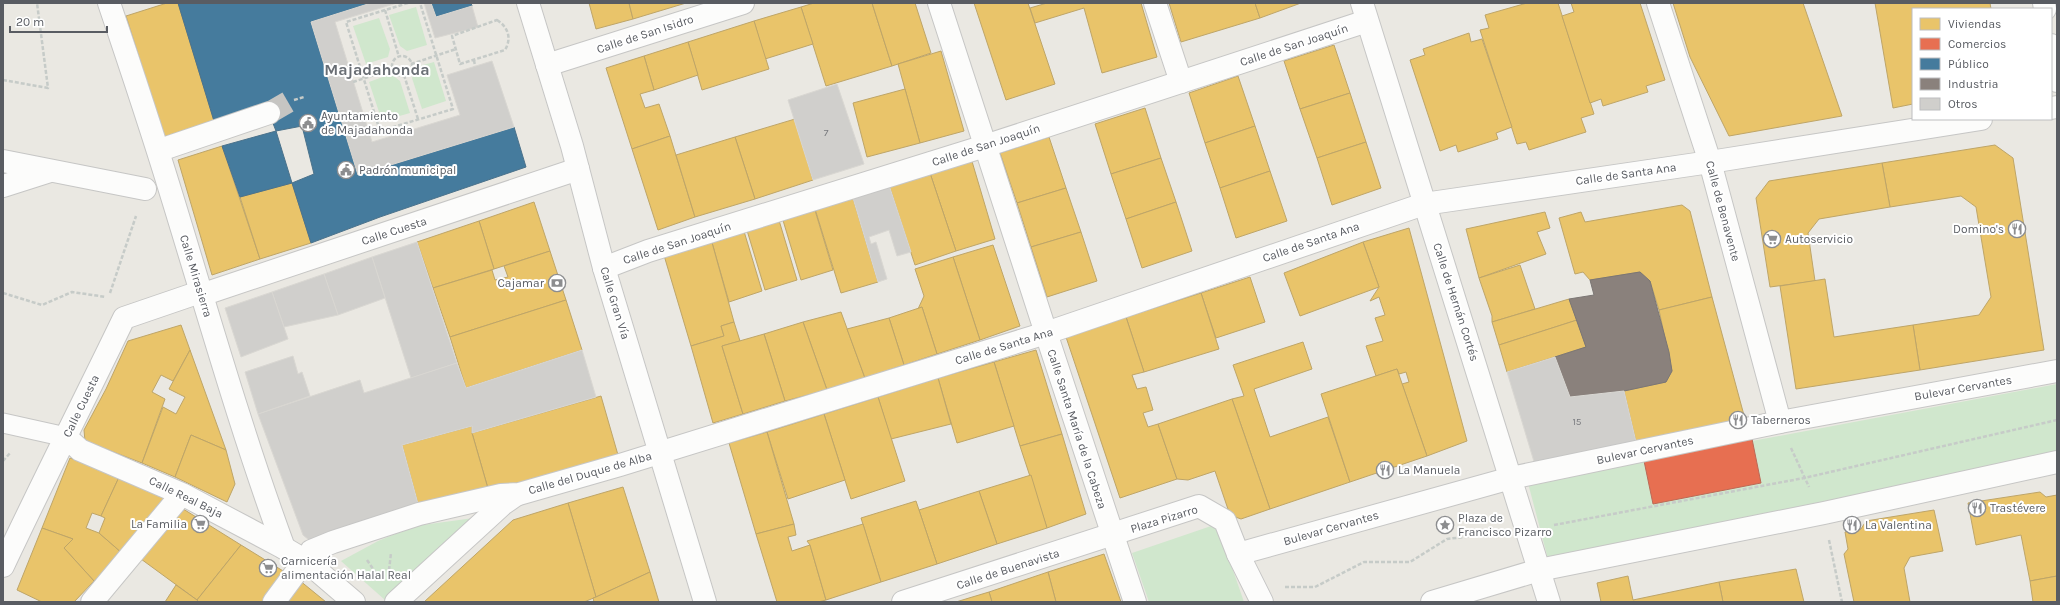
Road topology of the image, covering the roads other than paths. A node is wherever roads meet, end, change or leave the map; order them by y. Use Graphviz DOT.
graph roads {
  1 [pos="109,3"];
  2 [pos="528,3"];
  3 [pos="743,3"];
  4 [pos="939,3"];
  5 [pos="1155,3"];
  6 [pos="1658,3"];
  7 [pos="1365,12"];
  8 [pos="2052,51"];
  9 [pos="547,65"];
  10 [pos="2057,81"];
  11 [pos="1180,82"];
  12 [pos="269,113"];
  13 [pos="1975,120"];
  14 [pos="985,146"];
  15 [pos="163,149"];
  16 [pos="3,161"];
  17 [pos="1710,162"];
  18 [pos="578,169"];
  19 [pos="54,170"];
  20 [pos="3,186"];
  21 [pos="145,189"];
  22 [pos="1424,204"];
  23 [pos="604,268"];
  24 [pos="205,292"];
  25 [pos="1046,333"];
  26 [pos="2057,370"];
  27 [pos="1780,422"];
  28 [pos="3,423"];
  29 [pos="66,437"];
  30 [pos="661,453"];
  31 [pos="2057,462"];
  32 [pos="1511,478"];
  33 [pos="519,494"];
  34 [pos="177,500"];
  35 [pos="1112,535"];
  36 [pos="284,548"];
  37 [pos="312,551"];
  38 [pos="1238,554"];
  39 [pos="3,566"];
  40 [pos="1539,570"];
  41 [pos="294,575"];
  42 [pos="1258,594"];
  43 [pos="92,602"];
  44 [pos="274,602"];
  45 [pos="354,602"];
  46 [pos="396,602"];
  47 [pos="705,602"];
  48 [pos="903,602"];
  49 [pos="1135,602"];
  50 [pos="1432,602"];
  51 [pos="1549,602"];
  1 -- 24 [label="street, Calle Mirasierra"];
  2 -- 9 [label="street, Calle Gran Vía"];
  3 -- 9 [label="street, Calle de San Isidro"];
  4 -- 14 [label="street, Calle Santa María de la Cabeza"];
  5 -- 11 [label="street"];
  6 -- 17 [label="street, Calle de Benavente"];
  7 -- 11 [label="street, Calle de San Joaquín"];
  7 -- 22 [label="street, Calle de Hernán Cortés"];
  8 -- 10 [label="street"];
  9 -- 18 [label="street, Calle Gran Vía"];
  11 -- 14 [label="street, Calle de San Joaquín"];
  12 -- 15 [label="street"];
  13 -- 17 [label="street, Calle de Santa Ana"];
  14 -- 23 [label="street, Calle de San Joaquín"];
  14 -- 25 [label="street, Calle Santa María de la Cabeza"];
  16 -- 19 [label="street"];
  17 -- 22 [label="street, Calle de Santa Ana"];
  17 -- 27 [label="street, Calle de Benavente"];
  18 -- 23 [label="street, Calle Gran Vía"];
  18 -- 24 [label="street, Calle Cuesta"];
  19 -- 20 [label="street"];
  19 -- 21 [label="street"];
  22 -- 25 [label="street, Calle de Santa Ana"];
  22 -- 32 [label="street, Calle de Hernán Cortés"];
  23 -- 30 [label="street, Calle Gran Vía"];
  24 -- 29 [label="street, Calle Cuesta"];
  24 -- 36 [label="street, Calle Mirasierra"];
  25 -- 30 [label="street, Calle de Santa Ana"];
  25 -- 35 [label="street, Calle Santa María de la Cabeza"];
  26 -- 27 [label="street, Bulevar Cervantes"];
  27 -- 32 [label="street, Bulevar Cervantes"];
  28 -- 29 [label="lane, Calle Real Baja"];
  29 -- 36 [label="street, Calle Real Baja"];
  29 -- 39 [label="street, Calle Cuesta"];
  30 -- 33 [label="street, Calle del Duque de Alba"];
  30 -- 47 [label="street, Calle Gran Vía"];
  31 -- 40 [label="street"];
  32 -- 38 [label="street, Bulevar Cervantes"];
  32 -- 40 [label="street, Calle de Hernán Cortés"];
  33 -- 37 [label="street, Calle del Duque de Alba"];
  33 -- 46 [label="street, Calle del Duque de Alba"];
  34 -- 43 [label="street"];
  35 -- 38 [label="street, Plaza Pizarro"];
  35 -- 48 [label="street, Calle de Buenavista"];
  35 -- 49 [label="street"];
  36 -- 45 [label="street, Calle Real Baja"];
  38 -- 42 [label="street, Plaza Pizarro"];
  40 -- 50 [label="street"];
  40 -- 51 [label="street, Calle de Hernán Cortés"];
  41 -- 44 [label="street"];
}
